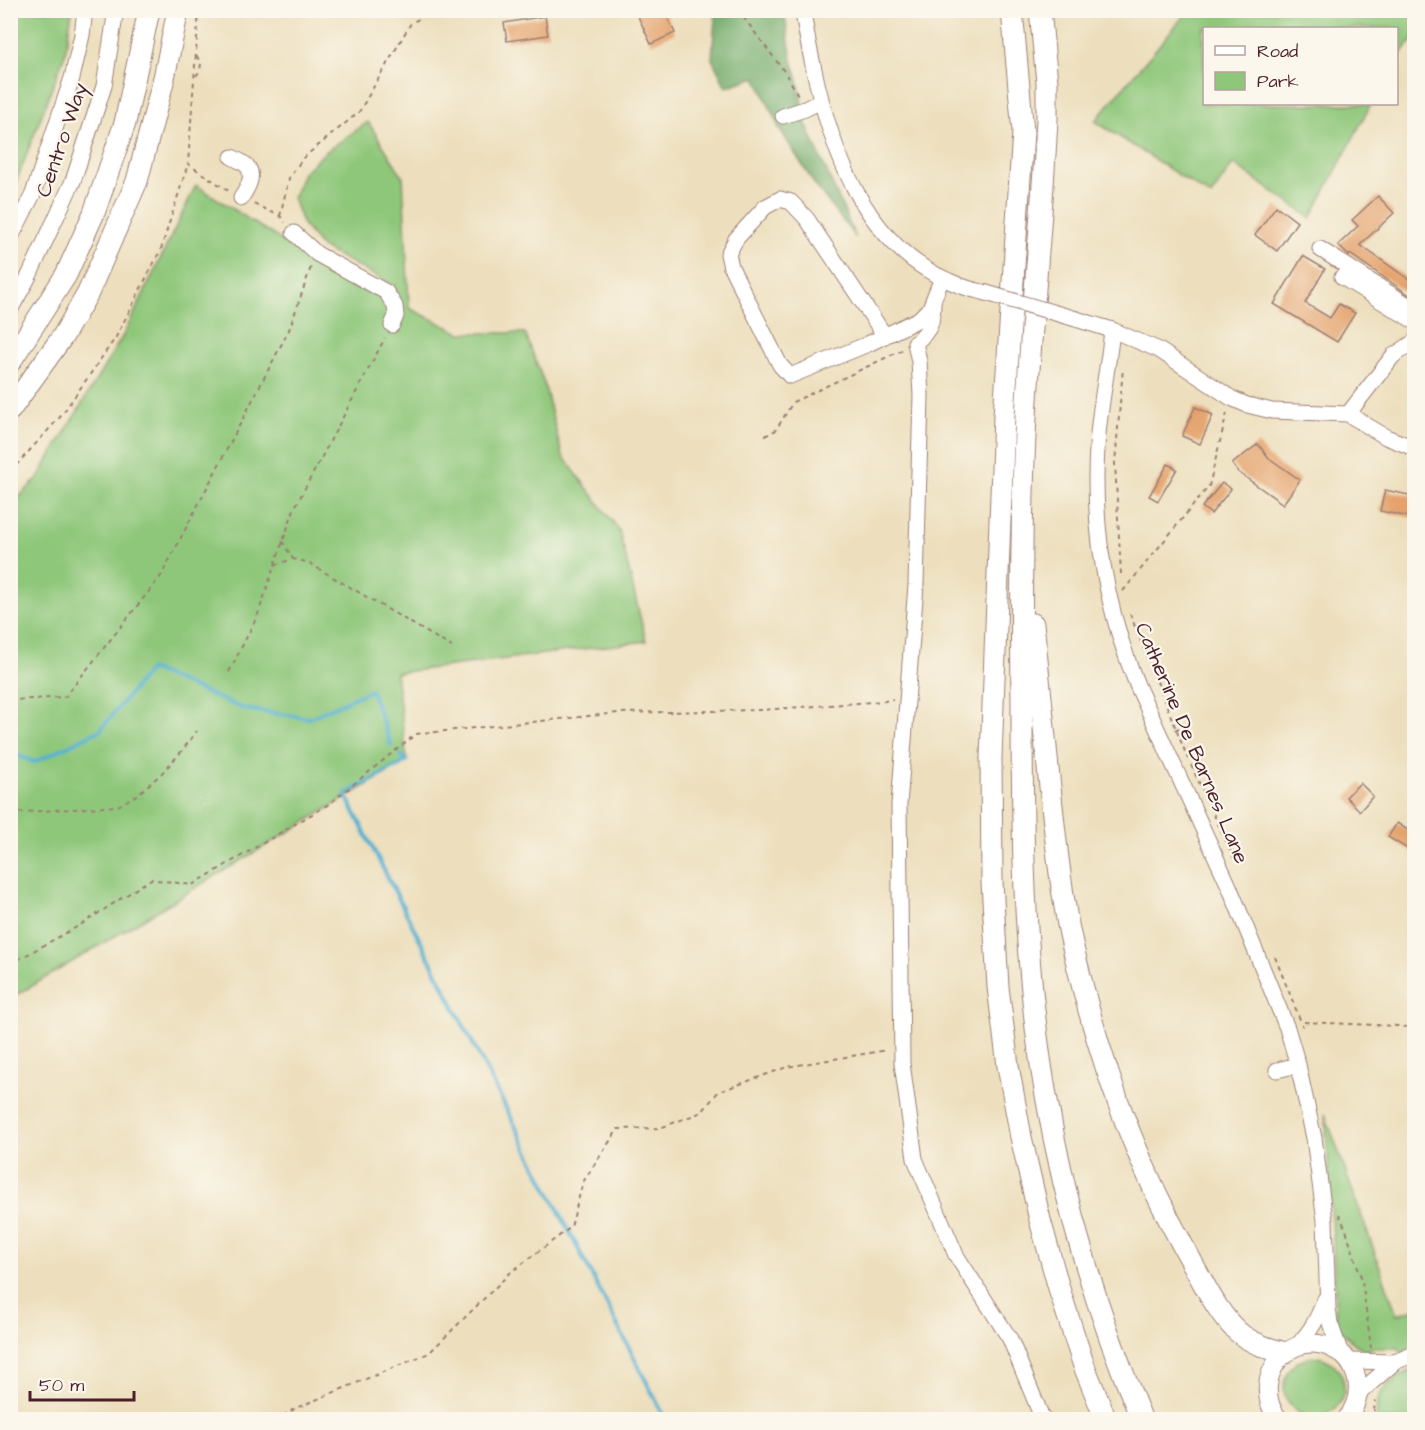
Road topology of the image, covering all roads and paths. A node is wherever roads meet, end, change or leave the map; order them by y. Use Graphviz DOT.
graph roads {
  1 [pos="85,10"];
  2 [pos="116,10"];
  3 [pos="149,10"];
  4 [pos="178,10"];
  5 [pos="199,10"];
  6 [pos="436,10"];
  7 [pos="738,10"];
  8 [pos="803,10"];
  9 [pos="1012,10"];
  10 [pos="1040,10"];
  11 [pos="196,55"];
  12 [pos="195,76"];
  13 [pos="821,101"];
  14 [pos="805,109"];
  15 [pos="783,116"];
  16 [pos="232,157"];
  17 [pos="189,164"];
  18 [pos="241,198"];
  19 [pos="280,216"];
  20 [pos="294,233"];
  21 [pos="10,239"];
  22 [pos="1320,249"];
  23 [pos="313,263"];
  24 [pos="1342,277"];
  25 [pos="942,278"];
  26 [pos="933,302"];
  27 [pos="1414,309"];
  28 [pos="10,310"];
  29 [pos="1414,321"];
  30 [pos="392,325"];
  31 [pos="1112,330"];
  32 [pos="885,336"];
  33 [pos="1414,342"];
  34 [pos="915,343"];
  35 [pos="10,362"];
  36 [pos="1123,364"];
  37 [pos="1231,398"];
  38 [pos="10,410"];
  39 [pos="1348,414"];
  40 [pos="765,436"];
  41 [pos="1414,448"];
  42 [pos="10,472"];
  43 [pos="1023,522"];
  44 [pos="282,541"];
  45 [pos="293,559"];
  46 [pos="275,565"];
  47 [pos="452,647"];
  48 [pos="229,672"];
  49 [pos="908,695"];
  50 [pos="10,698"];
  51 [pos="197,731"];
  52 [pos="10,813"];
  53 [pos="10,964"];
  54 [pos="1302,1022"];
  55 [pos="1414,1028"];
  56 [pos="902,1048"];
  57 [pos="1298,1065"];
  58 [pos="1276,1070"];
  59 [pos="1326,1294"];
  60 [pos="1291,1349"];
  61 [pos="1414,1354"];
  62 [pos="1345,1358"];
  63 [pos="1395,1362"];
  64 [pos="1358,1395"];
  65 [pos="275,1419"];
  66 [pos="1043,1419"];
  67 [pos="1106,1419"];
  68 [pos="1142,1419"];
  69 [pos="1279,1419"];
  70 [pos="1346,1419"];
  71 [pos="1361,1419"];
  1 -- 21 [label="street"];
  2 -- 28 [label="street, Centro Way"];
  3 -- 35 [label="highway"];
  4 -- 38 [label="highway"];
  5 -- 11 [label="path"];
  6 -- 19 [label="path"];
  7 -- 14 [label="path"];
  8 -- 13 [label="street"];
  9 -- 67 [label="highway"];
  10 -- 43 [label="highway"];
  11 -- 12 [label="path"];
  11 -- 12 [label="path"];
  12 -- 17 [label="path"];
  13 -- 14 [label="street"];
  13 -- 25 [label="street"];
  14 -- 15 [label="street"];
  16 -- 18 [label="street"];
  17 -- 18 [label="path"];
  17 -- 42 [label="path"];
  18 -- 19 [label="path"];
  19 -- 20 [label="path"];
  20 -- 30 [label="street"];
  22 -- 27 [label="street"];
  23 -- 50 [label="path"];
  24 -- 29 [label="street"];
  25 -- 26 [label="street"];
  25 -- 31 [label="street, bridge"];
  26 -- 32 [label="street"];
  26 -- 34 [label="street"];
  30 -- 44 [label="path"];
  31 -- 37 [label="street"];
  31 -- 57 [label="street, Catherine De Barnes Lane"];
  32 -- 32 [label="street"];
  33 -- 39 [label="street"];
  34 -- 40 [label="path"];
  34 -- 49 [label="street"];
  36 -- 37 [label="path"];
  37 -- 39 [label="street"];
  39 -- 41 [label="street"];
  43 -- 60 [label="highway"];
  43 -- 68 [label="highway"];
  44 -- 45 [label="path"];
  44 -- 46 [label="path"];
  45 -- 46 [label="path"];
  45 -- 47 [label="path"];
  46 -- 48 [label="path"];
  49 -- 53 [label="path"];
  49 -- 56 [label="street"];
  51 -- 52 [label="path"];
  54 -- 55 [label="path"];
  56 -- 65 [label="path"];
  56 -- 66 [label="street"];
  57 -- 58 [label="street"];
  57 -- 59 [label="street, Catherine De Barnes Lane"];
  59 -- 60 [label="street, Catherine De Barnes Lane"];
  59 -- 62 [label="street, Catherine De Barnes Lane"];
  60 -- 62 [label="main road"];
  60 -- 69 [label="main road"];
  61 -- 63 [label="street"];
  62 -- 63 [label="street"];
  62 -- 64 [label="main road"];
  63 -- 64 [label="street"];
  64 -- 70 [label="main road"];
  64 -- 71 [label="main road"];
}
